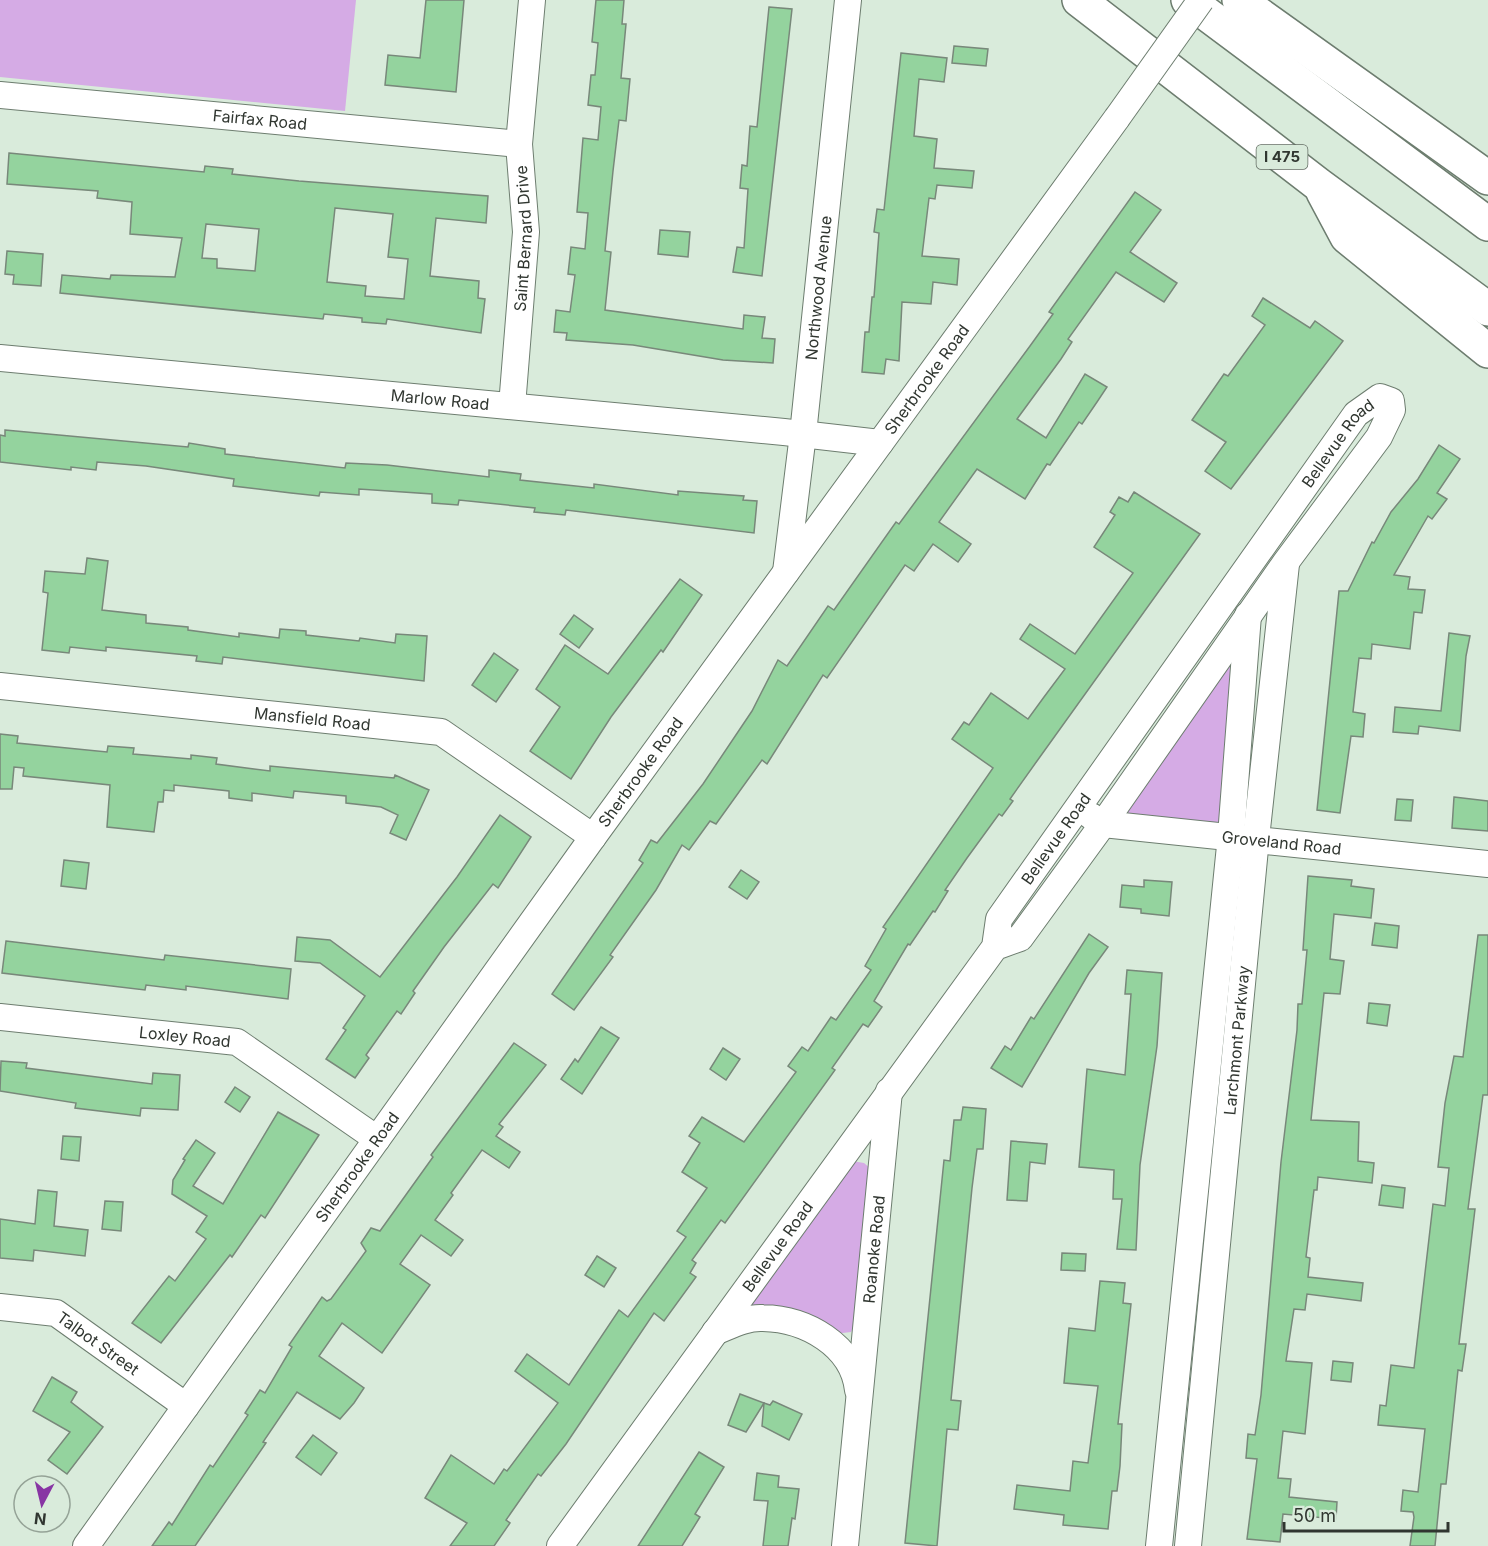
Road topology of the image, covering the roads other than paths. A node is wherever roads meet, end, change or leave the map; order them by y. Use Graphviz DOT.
graph roads {
  1 [pos="532,0"];
  2 [pos="848,0"];
  3 [pos="1079,0"];
  4 [pos="1188,0"];
  5 [pos="1201,0"];
  6 [pos="1239,0"];
  7 [pos="0,95"];
  8 [pos="519,144"];
  9 [pos="1488,178"];
  10 [pos="1319,185"];
  11 [pos="1488,224"];
  12 [pos="1488,309"];
  13 [pos="1488,351"];
  14 [pos="0,358"];
  15 [pos="512,406"];
  16 [pos="803,434"];
  17 [pos="880,443"];
  18 [pos="1264,546"];
  19 [pos="1286,562"];
  20 [pos="786,574"];
  21 [pos="1226,600"];
  22 [pos="1249,615"];
  23 [pos="0,686"];
  24 [pos="1078,807"];
  25 [pos="1103,824"];
  26 [pos="593,837"];
  27 [pos="1244,837"];
  28 [pos="1488,864"];
  29 [pos="995,947"];
  30 [pos="0,1017"];
  31 [pos="889,1091"];
  32 [pos="377,1139"];
  33 [pos="0,1307"];
  34 [pos="715,1332"];
  35 [pos="186,1406"];
  36 [pos="860,1408"];
  37 [pos="86,1546"];
  38 [pos="560,1546"];
  39 [pos="845,1546"];
  40 [pos="1159,1546"];
  41 [pos="1188,1546"];
  1 -- 8 [label="street, Saint Bernard Drive"];
  2 -- 16 [label="street, Northwood Avenue"];
  3 -- 10 [label="highway, I 475"];
  4 -- 11 [label="highway"];
  5 -- 17 [label="street, Sherbrooke Road, bridge"];
  6 -- 9 [label="highway"];
  7 -- 8 [label="street, Fairfax Road"];
  8 -- 15 [label="street, Saint Bernard Drive"];
  10 -- 12 [label="highway, I 475"];
  10 -- 13 [label="highway"];
  14 -- 15 [label="street, Marlow Road"];
  15 -- 16 [label="street, Marlow Road"];
  16 -- 17 [label="street, Marlow Road"];
  16 -- 20 [label="street, Northwood Avenue"];
  17 -- 20 [label="street, Sherbrooke Road"];
  18 -- 19 [label="street"];
  18 -- 19 [label="street, Bellevue Road"];
  18 -- 21 [label="street, Bellevue Road"];
  19 -- 22 [label="street, Bellevue Road"];
  19 -- 27 [label="street, Larchmont Parkway"];
  20 -- 26 [label="street, Sherbrooke Road"];
  21 -- 22 [label="street"];
  21 -- 24 [label="street, Bellevue Road"];
  22 -- 25 [label="street, Bellevue Road"];
  22 -- 27 [label="street, Larchmont Parkway"];
  23 -- 26 [label="street, Mansfield Road"];
  24 -- 25 [label="street, Groveland Road"];
  24 -- 29 [label="street, Bellevue Road"];
  25 -- 27 [label="street, Groveland Road"];
  25 -- 29 [label="street, Bellevue Road"];
  26 -- 32 [label="street, Sherbrooke Road"];
  27 -- 28 [label="street, Groveland Road"];
  27 -- 40 [label="street, Larchmont Parkway"];
  27 -- 41 [label="street, Larchmont Parkway"];
  29 -- 31 [label="street, Bellevue Road"];
  30 -- 32 [label="street, Loxley Road"];
  31 -- 34 [label="street, Bellevue Road"];
  31 -- 36 [label="street, Roanoke Road"];
  32 -- 35 [label="street, Sherbrooke Road"];
  33 -- 35 [label="street, Talbot Street"];
  34 -- 36 [label="street, Roanoke Road"];
  34 -- 38 [label="street, Bellevue Road"];
  35 -- 37 [label="street, Sherbrooke Road"];
  36 -- 39 [label="street, Roanoke Road"];
}
